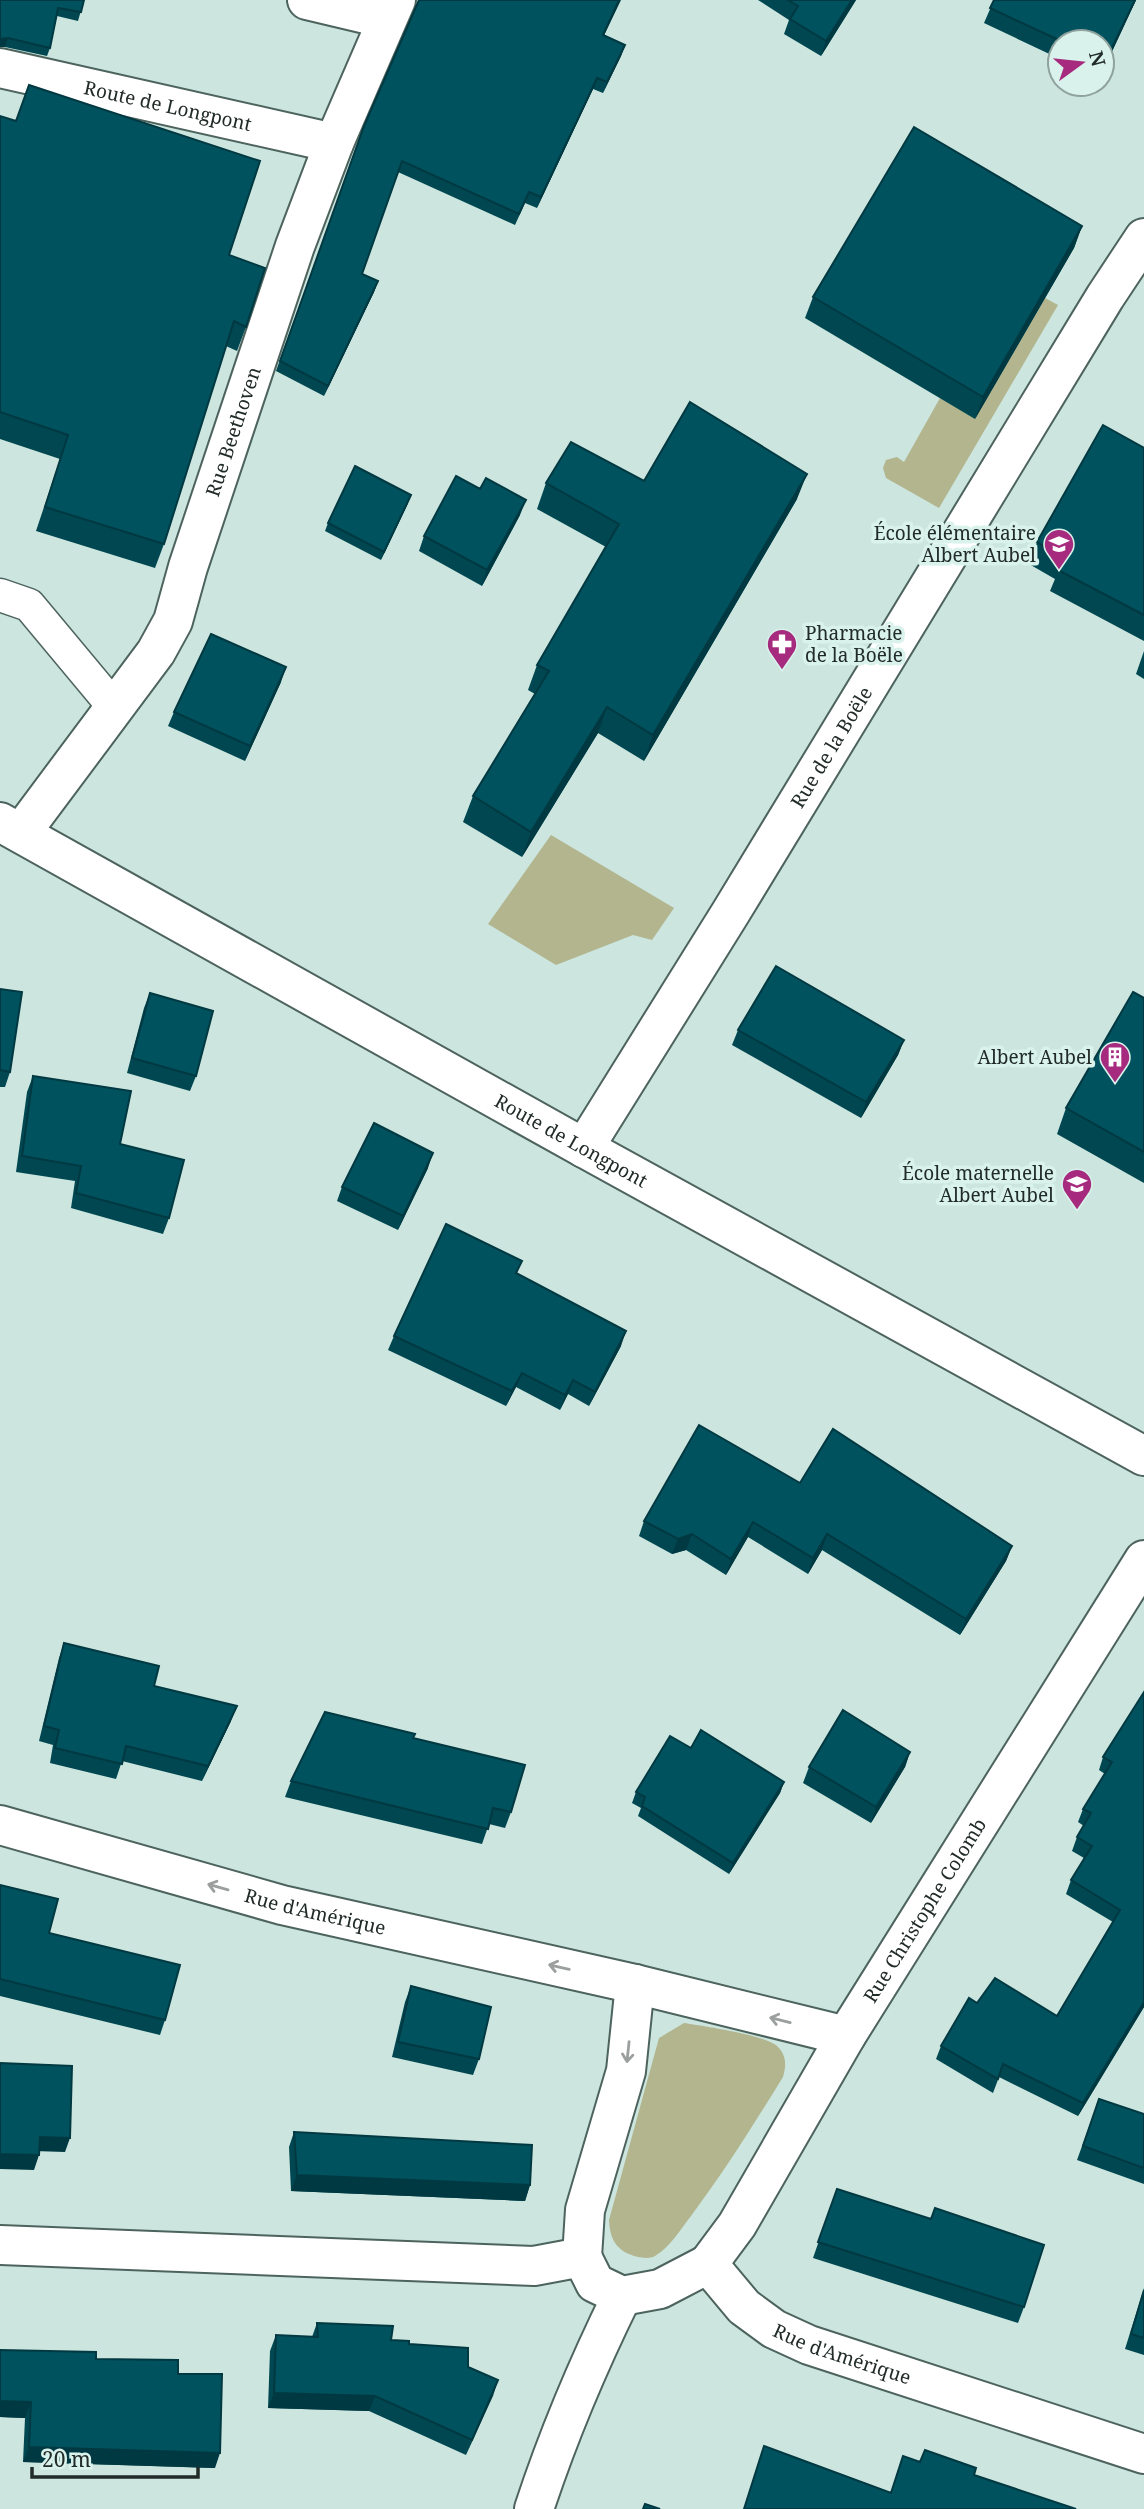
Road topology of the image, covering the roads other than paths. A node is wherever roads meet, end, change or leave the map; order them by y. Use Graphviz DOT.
graph roads {
  1 [pos="307,0"];
  2 [pos="392,10"];
  3 [pos="0,68"];
  4 [pos="334,143"];
  5 [pos="1144,239"];
  6 [pos="0,595"];
  7 [pos="114,707"];
  8 [pos="11,827"];
  9 [pos="584,1148"];
  10 [pos="1144,1456"];
  11 [pos="1144,1560"];
  12 [pos="0,1825"];
  13 [pos="635,1984"];
  14 [pos="846,2036"];
  15 [pos="0,2245"];
  16 [pos="582,2257"];
  17 [pos="708,2264"];
  18 [pos="622,2296"];
  19 [pos="1144,2454"];
  20 [pos="534,2509"];
  1 -- 2 [label="street"];
  2 -- 4 [label="street, Rue Beethoven"];
  3 -- 4 [label="street, Route de Longpont"];
  4 -- 7 [label="street, Rue Beethoven"];
  5 -- 9 [label="street, Rue de la Boële"];
  6 -- 7 [label="lane"];
  7 -- 8 [label="street, Rue Beethoven"];
  8 -- 9 [label="street, Route de Longpont"];
  9 -- 10 [label="street, Route de Longpont"];
  11 -- 14 [label="street, Rue Christophe Colomb"];
  13 -- 12 [label="street, Rue d'Amérique, one-way"];
  14 -- 13 [label="street, Rue d'Amérique, one-way"];
  13 -- 16 [label="street, one-way"];
  14 -- 17 [label="street, Rue Christophe Colomb"];
  15 -- 16 [label="street"];
  16 -- 18 [label="street"];
  17 -- 18 [label="street"];
  17 -- 19 [label="street, Rue d'Amérique"];
  18 -- 20 [label="street"];
}
